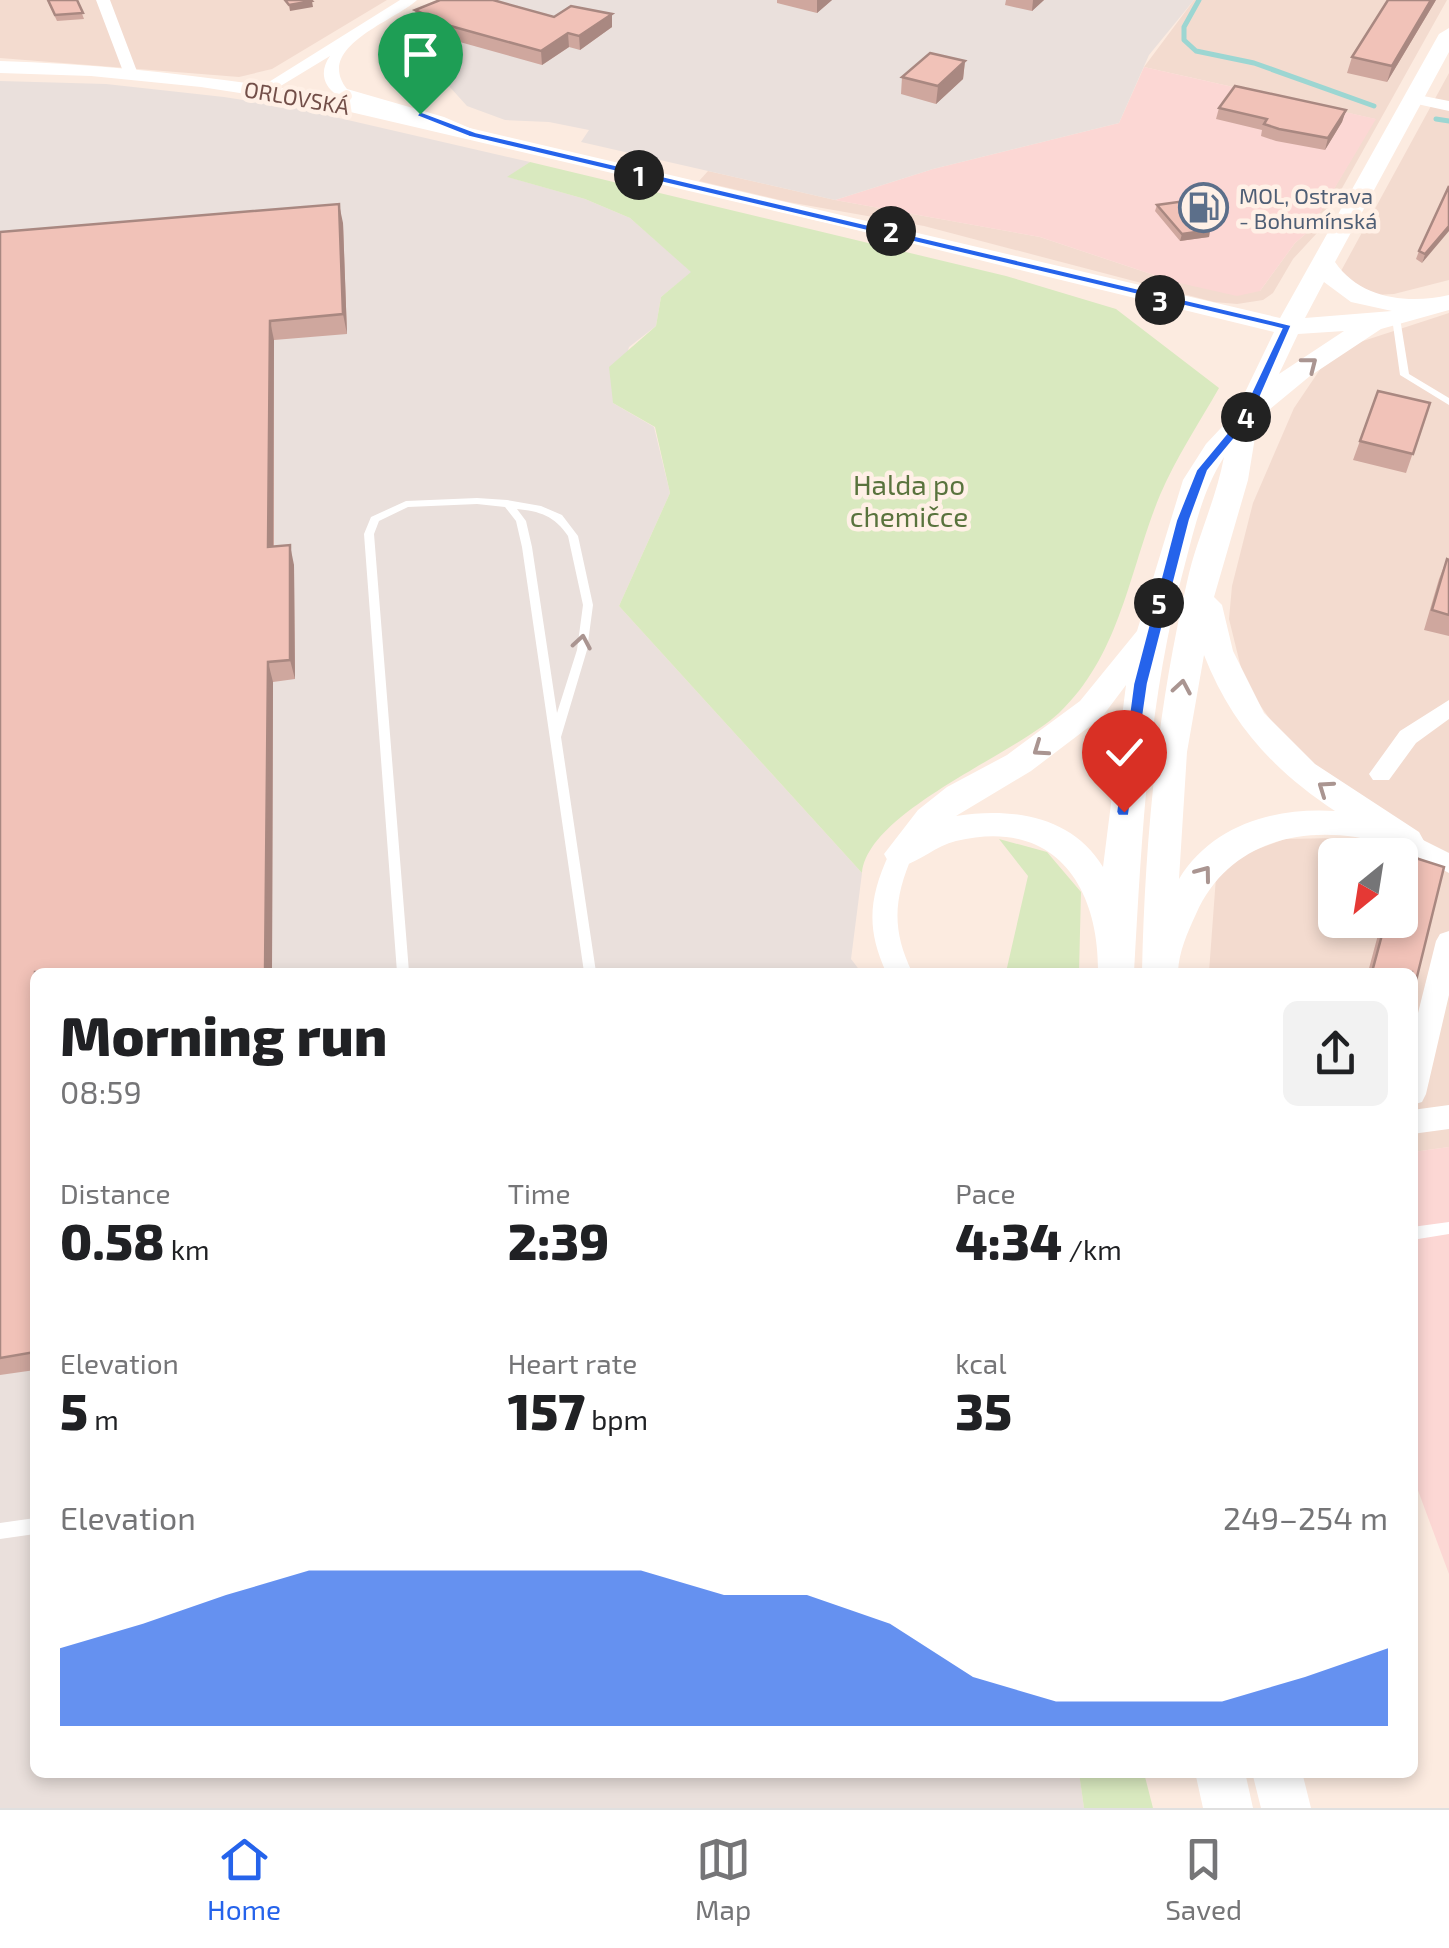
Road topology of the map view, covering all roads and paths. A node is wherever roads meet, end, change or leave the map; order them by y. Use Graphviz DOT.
graph roads {
  1 [pos="103,0"];
  2 [pos="410,0"];
  3 [pos="1449,34"];
  4 [pos="349,38"];
  5 [pos="0,67"];
  6 [pos="132,74"];
  7 [pos="264,90"];
  8 [pos="1414,98"];
  9 [pos="1449,106"];
  10 [pos="473,134"];
  11 [pos="1322,263"];
  12 [pos="1441,304"];
  13 [pos="1390,320"];
  14 [pos="1288,327"];
  15 [pos="1449,402"];
  16 [pos="1244,419"];
  17 [pos="508,504"];
  18 [pos="1202,579"];
  19 [pos="1152,627"];
  20 [pos="1449,708"];
  21 [pos="556,736"];
  22 [pos="1381,774"];
  23 [pos="1400,838"];
  24 [pos="1404,838"];
  25 [pos="1418,846"];
  26 [pos="901,854"];
  27 [pos="1449,864"];
  28 [pos="1449,941"];
  29 [pos="1159,966"];
  30 [pos="403,968"];
  31 [pos="589,968"];
  32 [pos="897,968"];
  33 [pos="1115,968"];
  34 [pos="1116,968"];
  35 [pos="1418,1069"];
  36 [pos="1449,1117"];
  37 [pos="1418,1121"];
  38 [pos="1449,1228"];
  39 [pos="1418,1233"];
  40 [pos="30,1527"];
  41 [pos="0,1531"];
  42 [pos="1221,1778"];
  43 [pos="1278,1778"];
  44 [pos="1228,1808"];
  45 [pos="1286,1808"];
  1 -- 6 [label="street"];
  2 -- 4 [label="street"];
  3 -- 8 [label="main road"];
  4 -- 7 [label="street"];
  4 -- 10 [label="street"];
  5 -- 6 [label="main road, ORLOVSKÁ"];
  6 -- 7 [label="main road, ORLOVSKÁ"];
  7 -- 10 [label="main road, ORLOVSKÁ"];
  8 -- 9 [label="street"];
  8 -- 11 [label="main road"];
  10 -- 14 [label="main road, ORLOVSKÁ"];
  11 -- 12 [label="main road"];
  11 -- 14 [label="main road"];
  12 -- 13 [label="main road"];
  13 -- 14 [label="main road, ORLOVSKÁ"];
  13 -- 15 [label="lane"];
  16 -- 13 [label="main road, one-way"];
  14 -- 16 [label="main road"];
  16 -- 18 [label="main road"];
  16 -- 19 [label="main road"];
  17 -- 21 [label="lane"];
  21 -- 17 [label="lane, one-way"];
  17 -- 30 [label="lane"];
  24 -- 18 [label="main road, one-way"];
  29 -- 18 [label="main road, one-way"];
  19 -- 26 [label="main road, one-way"];
  19 -- 34 [label="main road"];
  20 -- 22 [label="street"];
  21 -- 31 [label="lane"];
  29 -- 23 [label="main road, one-way"];
  25 -- 27 [label="street"];
  26 -- 32 [label="street"];
  26 -- 33 [label="main road"];
  28 -- 35 [label="street"];
  36 -- 37 [label="street"];
  38 -- 39 [label="lane"];
  40 -- 41 [label="lane"];
  42 -- 44 [label="main road"];
  43 -- 45 [label="main road"];
}
